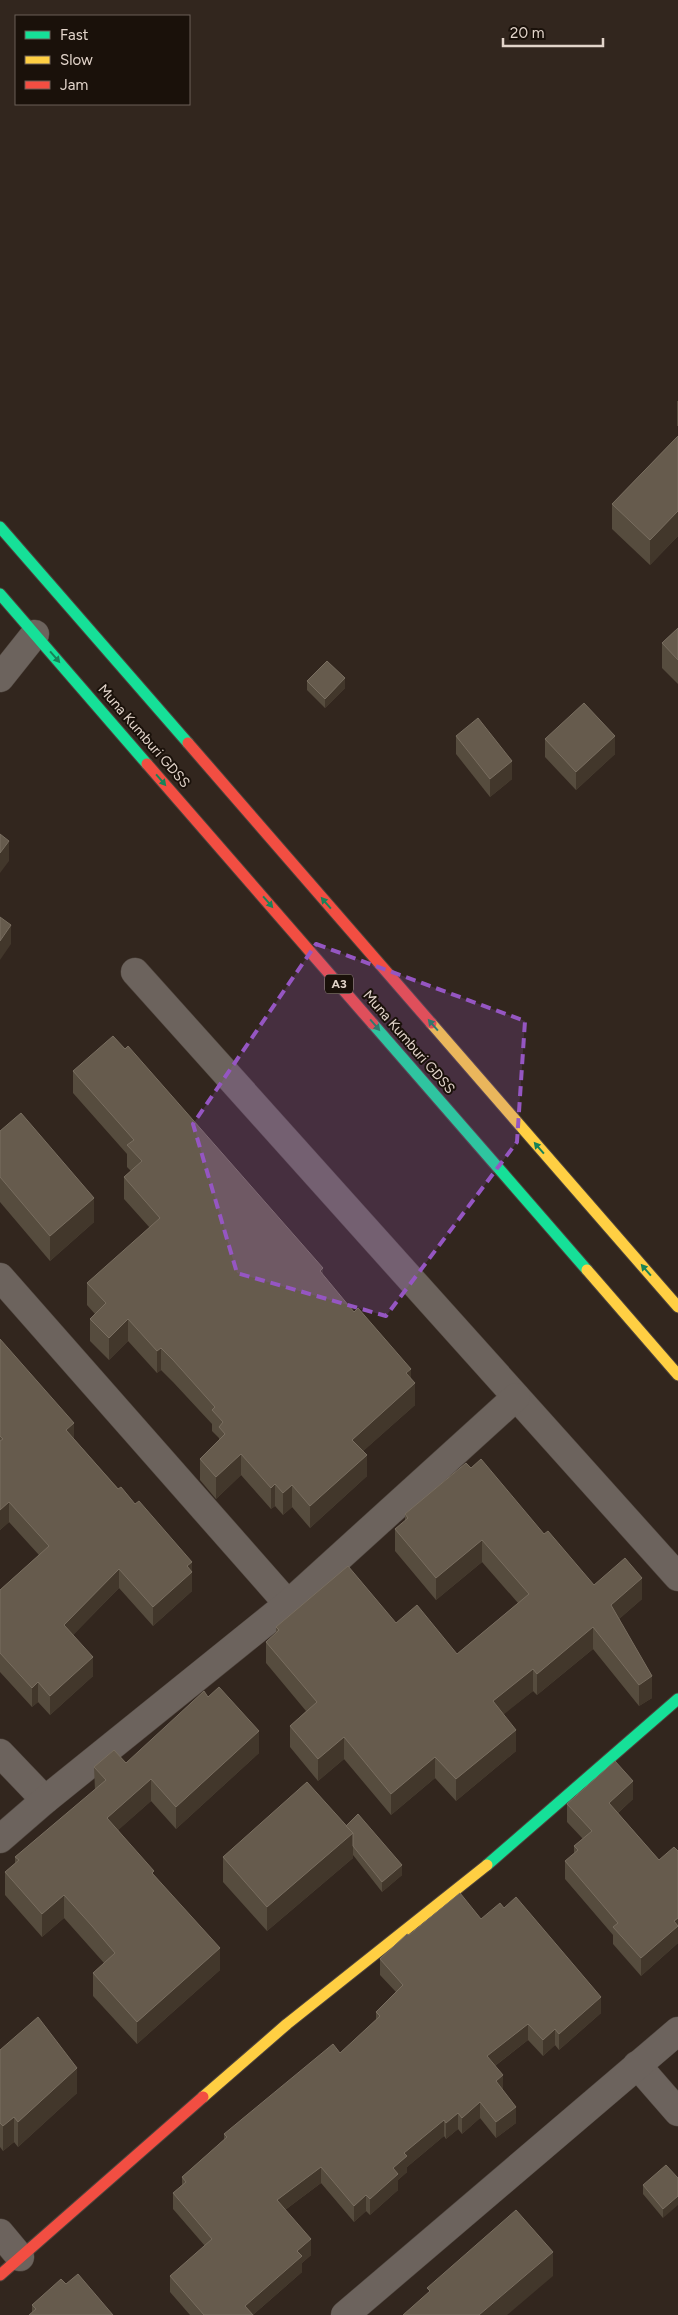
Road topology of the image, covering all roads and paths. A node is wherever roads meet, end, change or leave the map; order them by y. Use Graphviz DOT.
graph roads {
  1 [pos="0,527"];
  2 [pos="0,594"];
  3 [pos="35,634"];
  4 [pos="0,678"];
  5 [pos="135,972"];
  6 [pos="0,1277"];
  7 [pos="678,1307"];
  8 [pos="678,1375"];
  9 [pos="516,1397"];
  10 [pos="678,1577"];
  11 [pos="288,1604"];
  12 [pos="678,1699"];
  13 [pos="0,1753"];
  14 [pos="45,1800"];
  15 [pos="0,1839"];
  16 [pos="678,2031"];
  17 [pos="637,2065"];
  18 [pos="678,2112"];
  19 [pos="0,2233"];
  20 [pos="20,2257"];
  21 [pos="0,2274"];
  22 [pos="345,2315"];
  7 -- 1 [label="main road, Muna Kumburi GDSS, one-way"];
  2 -- 3 [label="main road, Muna Kumburi GDSS / A3"];
  3 -- 4 [label="street"];
  3 -- 8 [label="main road, Muna Kumburi GDSS / A3, one-way"];
  5 -- 9 [label="street"];
  6 -- 11 [label="street"];
  9 -- 10 [label="street"];
  9 -- 11 [label="street"];
  11 -- 14 [label="street"];
  12 -- 20 [label="main road"];
  13 -- 14 [label="street"];
  14 -- 15 [label="street"];
  16 -- 17 [label="street"];
  17 -- 18 [label="street"];
  17 -- 22 [label="street"];
  19 -- 20 [label="street"];
  20 -- 21 [label="main road"];
}
